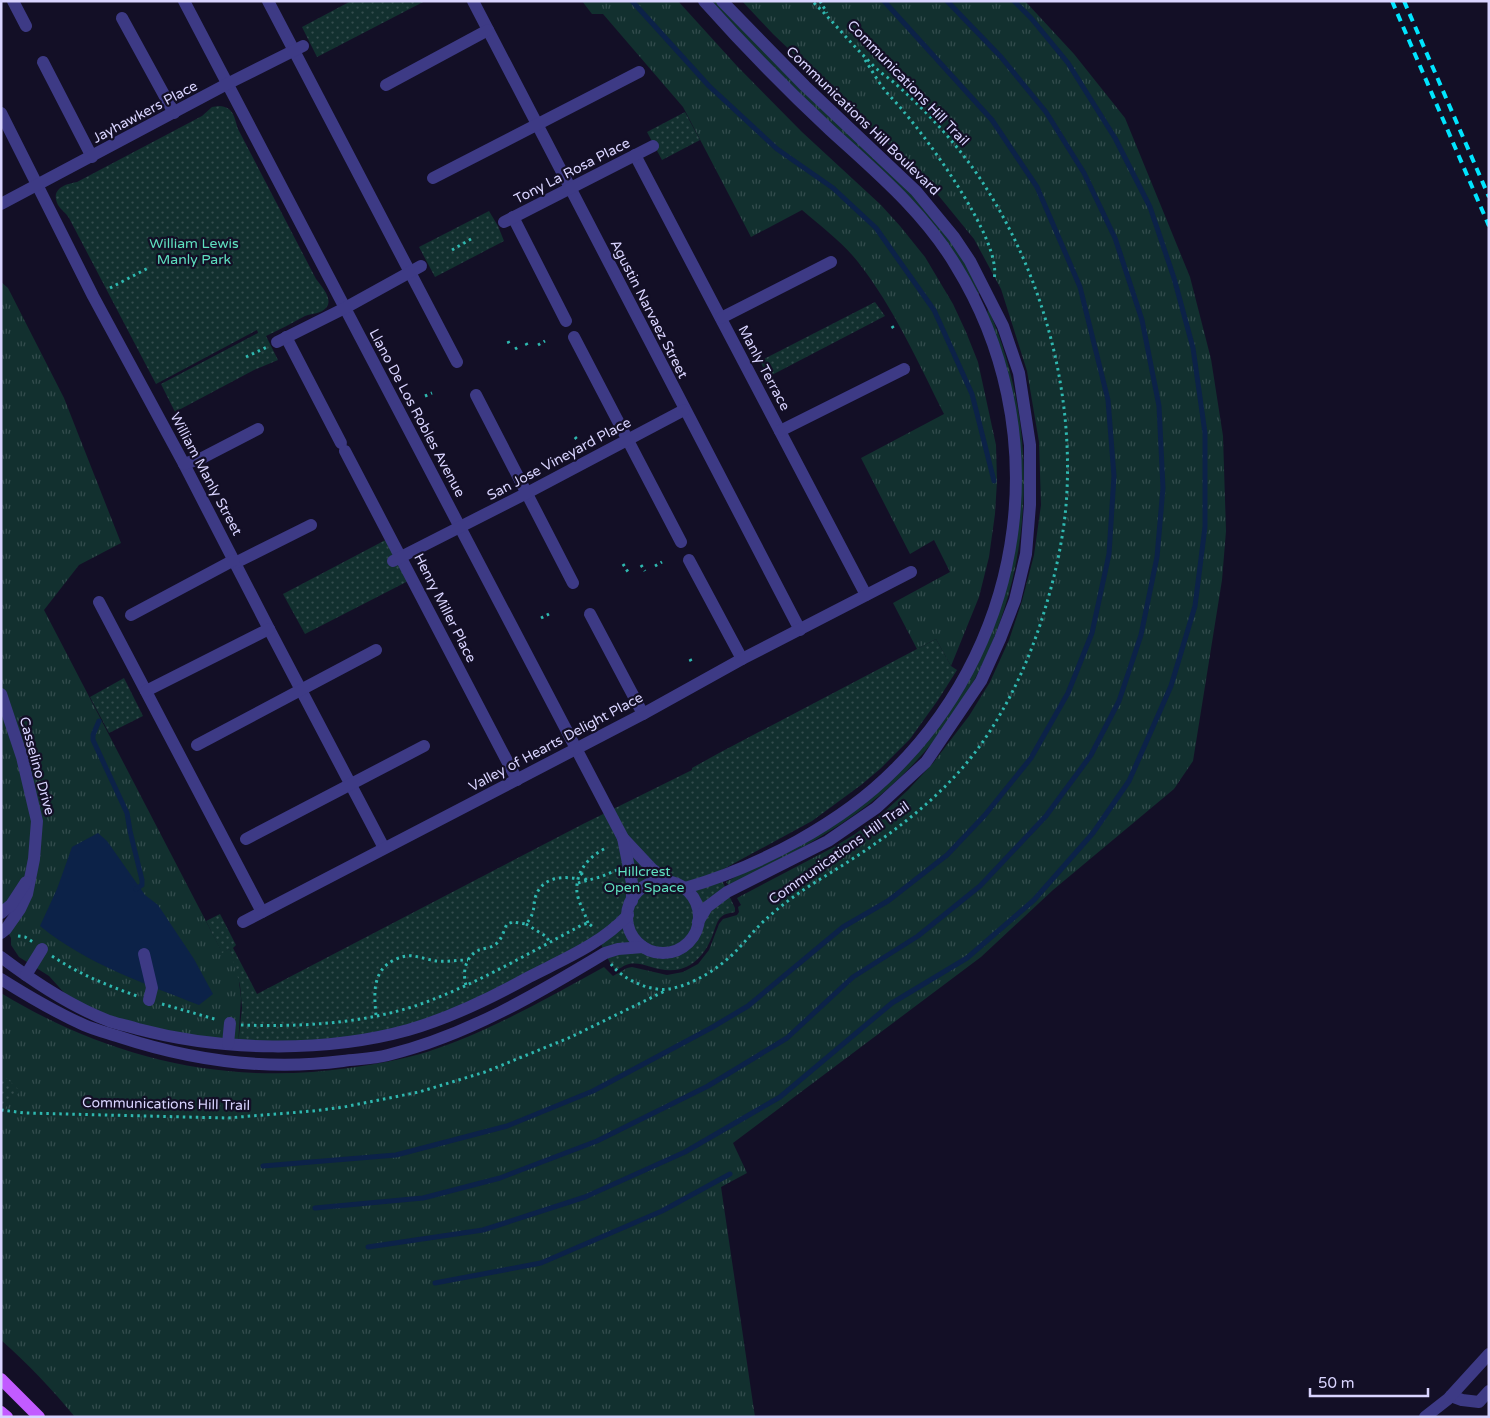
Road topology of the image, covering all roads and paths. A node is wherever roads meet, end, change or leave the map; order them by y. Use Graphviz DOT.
graph roads {
  1 [pos="13,1"];
  2 [pos="184,1"];
  3 [pos="268,1"];
  4 [pos="473,1"];
  5 [pos="704,1"];
  6 [pos="722,1"];
  7 [pos="812,1"];
  8 [pos="820,1"];
  9 [pos="122,18"];
  10 [pos="830,18"];
  11 [pos="26,26"];
  12 [pos="488,30"];
  13 [pos="298,48"];
  14 [pos="860,53"];
  15 [pos="43,62"];
  16 [pos="639,72"];
  17 [pos="227,84"];
  18 [pos="386,85"];
  19 [pos="1,113"];
  20 [pos="174,113"];
  21 [pos="536,126"];
  22 [pos="652,146"];
  23 [pos="635,155"];
  24 [pos="92,156"];
  25 [pos="433,178"];
  26 [pos="38,184"];
  27 [pos="570,188"];
  28 [pos="1,204"];
  29 [pos="471,240"];
  30 [pos="452,250"];
  31 [pos="831,262"];
  32 [pos="150,267"];
  33 [pos="415,268"];
  34 [pos="110,288"];
  35 [pos="987,292"];
  36 [pos="978,306"];
  37 [pos="344,308"];
  38 [pos="721,318"];
  39 [pos="566,321"];
  40 [pos="574,337"];
  41 [pos="277,341"];
  42 [pos="508,341"];
  43 [pos="545,341"];
  44 [pos="526,343"];
  45 [pos="538,345"];
  46 [pos="510,346"];
  47 [pos="520,346"];
  48 [pos="528,347"];
  49 [pos="515,349"];
  50 [pos="246,357"];
  51 [pos="457,362"];
  52 [pos="904,368"];
  53 [pos="432,393"];
  54 [pos="476,395"];
  55 [pos="425,396"];
  56 [pos="684,410"];
  57 [pos="258,429"];
  58 [pos="780,431"];
  59 [pos="627,439"];
  60 [pos="184,464"];
  61 [pos="527,493"];
  62 [pos="311,525"];
  63 [pos="460,527"];
  64 [pos="681,542"];
  65 [pos="397,559"];
  66 [pos="690,560"];
  67 [pos="235,561"];
  68 [pos="662,562"];
  69 [pos="623,564"];
  70 [pos="641,565"];
  71 [pos="655,566"];
  72 [pos="644,571"];
  73 [pos="628,572"];
  74 [pos="911,572"];
  75 [pos="573,583"];
  76 [pos="866,595"];
  77 [pos="99,602"];
  78 [pos="549,614"];
  79 [pos="590,614"];
  80 [pos="131,615"];
  81 [pos="540,618"];
  82 [pos="269,629"];
  83 [pos="800,630"];
  84 [pos="376,650"];
  85 [pos="742,659"];
  86 [pos="301,690"];
  87 [pos="146,691"];
  88 [pos="1,694"];
  89 [pos="643,714"];
  90 [pos="197,745"];
  91 [pos="424,746"];
  92 [pos="576,748"];
  93 [pos="517,780"];
  94 [pos="351,784"];
  95 [pos="623,838"];
  96 [pos="246,839"];
  97 [pos="384,848"];
  98 [pos="606,848"];
  99 [pos="617,870"];
  100 [pos="580,873"];
  101 [pos="30,876"];
  102 [pos="578,881"];
  103 [pos="587,881"];
  104 [pos="668,881"];
  105 [pos="685,888"];
  106 [pos="632,901"];
  107 [pos="262,912"];
  108 [pos="1,913"];
  109 [pos="628,915"];
  110 [pos="243,922"];
  111 [pos="698,922"];
  112 [pos="588,923"];
  113 [pos="526,924"];
  114 [pos="594,929"];
  115 [pos="7,934"];
  116 [pos="549,942"];
  117 [pos="643,947"];
  118 [pos="42,949"];
  119 [pos="144,954"];
  120 [pos="1,957"];
  121 [pos="468,960"];
  122 [pos="610,963"];
  123 [pos="26,975"];
  124 [pos="1,979"];
  125 [pos="466,984"];
  126 [pos="668,990"];
  127 [pos="149,1000"];
  128 [pos="376,1015"];
  129 [pos="230,1023"];
  130 [pos="228,1044"];
  131 [pos="1,1110"];
  132 [pos="1489,1354"];
  133 [pos="1,1379"];
  134 [pos="1489,1391"];
  135 [pos="1451,1396"];
  136 [pos="1,1412"];
  137 [pos="7,1417"];
  138 [pos="39,1417"];
  139 [pos="1425,1417"];
  1 -- 11 [label="street"];
  2 -- 17 [label="street, Llano De Los Robles Avenue"];
  3 -- 13 [label="street"];
  4 -- 12 [label="street, Agustin Narvaez Street"];
  5 -- 36 [label="street, Communications Hill Boulevard"];
  6 -- 35 [label="street, Communications Hill Boulevard"];
  7 -- 10 [label="path, Communications Hill Trail"];
  8 -- 10 [label="path, Communications Hill Trail"];
  9 -- 20 [label="street"];
  10 -- 14 [label="path, Communications Hill Trail"];
  12 -- 18 [label="street"];
  12 -- 21 [label="street, Agustin Narvaez Street"];
  13 -- 17 [label="street, Jayhawkers Place"];
  13 -- 33 [label="street"];
  14 -- 35 [label="path"];
  14 -- 126 [label="path, Communications Hill Trail"];
  15 -- 24 [label="street"];
  16 -- 21 [label="street"];
  17 -- 20 [label="street, Jayhawkers Place"];
  17 -- 37 [label="street, Llano De Los Robles Avenue"];
  19 -- 26 [label="street, William Manly Street"];
  20 -- 24 [label="street, Jayhawkers Place"];
  21 -- 25 [label="street"];
  21 -- 27 [label="street, Agustin Narvaez Street"];
  22 -- 23 [label="street, Tony La Rosa Place"];
  23 -- 27 [label="street, Tony La Rosa Place"];
  23 -- 38 [label="street, Manly Terrace"];
  24 -- 26 [label="street, Jayhawkers Place"];
  26 -- 28 [label="street, Jayhawkers Place"];
  26 -- 60 [label="street, William Manly Street"];
  27 -- 39 [label="street, Tony La Rosa Place"];
  27 -- 56 [label="street, Agustin Narvaez Street"];
  29 -- 30 [label="path"];
  31 -- 38 [label="street"];
  32 -- 34 [label="path"];
  33 -- 37 [label="street"];
  33 -- 51 [label="street"];
  35 -- 36 [label="street"];
  35 -- 111 [label="street, Communications Hill Boulevard"];
  36 -- 105 [label="street, Communications Hill Boulevard"];
  37 -- 41 [label="street"];
  37 -- 63 [label="street, Llano De Los Robles Avenue"];
  38 -- 58 [label="street, Manly Terrace"];
  40 -- 59 [label="street"];
  41 -- 50 [label="path"];
  41 -- 65 [label="street, Henry Miller Place"];
  42 -- 46 [label="path"];
  43 -- 45 [label="path"];
  44 -- 48 [label="path"];
  47 -- 49 [label="path"];
  52 -- 58 [label="street"];
  53 -- 55 [label="path"];
  54 -- 61 [label="street"];
  56 -- 59 [label="street, San Jose Vineyard Place"];
  56 -- 83 [label="street, Agustin Narvaez Street"];
  57 -- 60 [label="street"];
  58 -- 76 [label="street, Manly Terrace"];
  59 -- 61 [label="street, San Jose Vineyard Place"];
  59 -- 64 [label="street"];
  60 -- 67 [label="street, William Manly Street"];
  61 -- 63 [label="street, San Jose Vineyard Place"];
  61 -- 75 [label="street"];
  62 -- 67 [label="street"];
  63 -- 65 [label="street, San Jose Vineyard Place"];
  63 -- 92 [label="street, Llano De Los Robles Avenue"];
  65 -- 93 [label="street, Henry Miller Place"];
  66 -- 85 [label="street"];
  67 -- 80 [label="street"];
  67 -- 82 [label="street, William Manly Street"];
  68 -- 71 [label="path"];
  69 -- 73 [label="path"];
  70 -- 72 [label="path"];
  74 -- 76 [label="street, Valley of Hearts Delight Place"];
  76 -- 83 [label="street, Valley of Hearts Delight Place"];
  77 -- 87 [label="street"];
  78 -- 81 [label="path"];
  79 -- 89 [label="street"];
  82 -- 86 [label="street, William Manly Street"];
  82 -- 87 [label="street"];
  83 -- 85 [label="street, Valley of Hearts Delight Place"];
  84 -- 86 [label="street"];
  85 -- 89 [label="street, Valley of Hearts Delight Place"];
  86 -- 90 [label="street"];
  86 -- 94 [label="street, William Manly Street"];
  87 -- 107 [label="street"];
  88 -- 101 [label="street, Casselino Drive"];
  89 -- 92 [label="street, Valley of Hearts Delight Place"];
  91 -- 94 [label="street"];
  92 -- 93 [label="street, Valley of Hearts Delight Place"];
  92 -- 95 [label="street, Llano De Los Robles Avenue"];
  93 -- 97 [label="street, Valley of Hearts Delight Place"];
  94 -- 96 [label="street"];
  94 -- 97 [label="street, William Manly Street"];
  95 -- 104 [label="street, Llano De Los Robles Avenue"];
  95 -- 106 [label="street, Llano De Los Robles Avenue"];
  97 -- 107 [label="street, Valley of Hearts Delight Place"];
  98 -- 100 [label="path"];
  99 -- 103 [label="path"];
  100 -- 102 [label="path"];
  100 -- 103 [label="path"];
  101 -- 108 [label="street"];
  101 -- 115 [label="street, Casselino Drive"];
  102 -- 103 [label="path"];
  102 -- 112 [label="path"];
  102 -- 113 [label="path"];
  104 -- 105 [label="street"];
  104 -- 106 [label="street"];
  105 -- 111 [label="street"];
  106 -- 109 [label="street"];
  107 -- 110 [label="street, Valley of Hearts Delight Place"];
  109 -- 117 [label="street"];
  109 -- 130 [label="street"];
  111 -- 117 [label="street"];
  112 -- 114 [label="path"];
  112 -- 116 [label="path"];
  113 -- 116 [label="path"];
  113 -- 121 [label="path"];
  115 -- 118 [label="path"];
  116 -- 125 [label="path"];
  117 -- 124 [label="street"];
  118 -- 123 [label="street"];
  118 -- 127 [label="path"];
  119 -- 127 [label="street"];
  120 -- 123 [label="street"];
  121 -- 125 [label="path"];
  121 -- 128 [label="path"];
  122 -- 126 [label="path"];
  123 -- 130 [label="street"];
  125 -- 128 [label="path"];
  126 -- 131 [label="path, Communications Hill Trail"];
  127 -- 129 [label="path"];
  128 -- 129 [label="path"];
  129 -- 130 [label="street"];
  132 -- 135 [label="street"];
  133 -- 138 [label="main road"];
  134 -- 135 [label="street"];
  135 -- 139 [label="street"];
  136 -- 137 [label="main road"];
}
